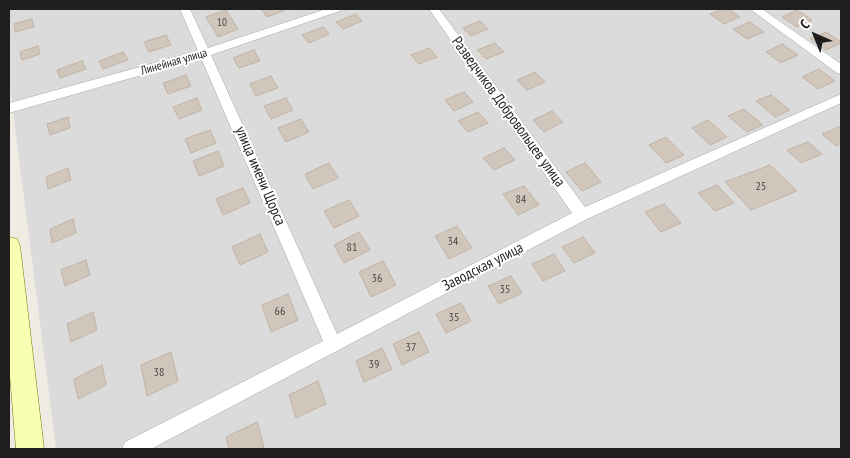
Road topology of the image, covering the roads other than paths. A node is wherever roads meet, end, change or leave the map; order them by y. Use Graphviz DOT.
graph roads {
  1 [pos="185,9"];
  2 [pos="336,9"];
  3 [pos="434,9"];
  4 [pos="755,9"];
  5 [pos="206,53"];
  6 [pos="841,70"];
  7 [pos="841,98"];
  8 [pos="9,108"];
  9 [pos="582,215"];
  10 [pos="9,246"];
  11 [pos="333,345"];
  12 [pos="30,449"];
  13 [pos="132,449"];
  1 -- 5 [label="street, улица имени Щорса"];
  2 -- 5 [label="street, Линейная улица"];
  3 -- 9 [label="street, Разведчиков Добровольцев улица"];
  4 -- 6 [label="street"];
  5 -- 8 [label="street, Линейная улица"];
  5 -- 11 [label="street, улица имени Щорса"];
  7 -- 9 [label="street, Заводская улица"];
  9 -- 11 [label="street, Заводская улица"];
  10 -- 12 [label="street"];
  11 -- 13 [label="street, Заводская улица"];
}
